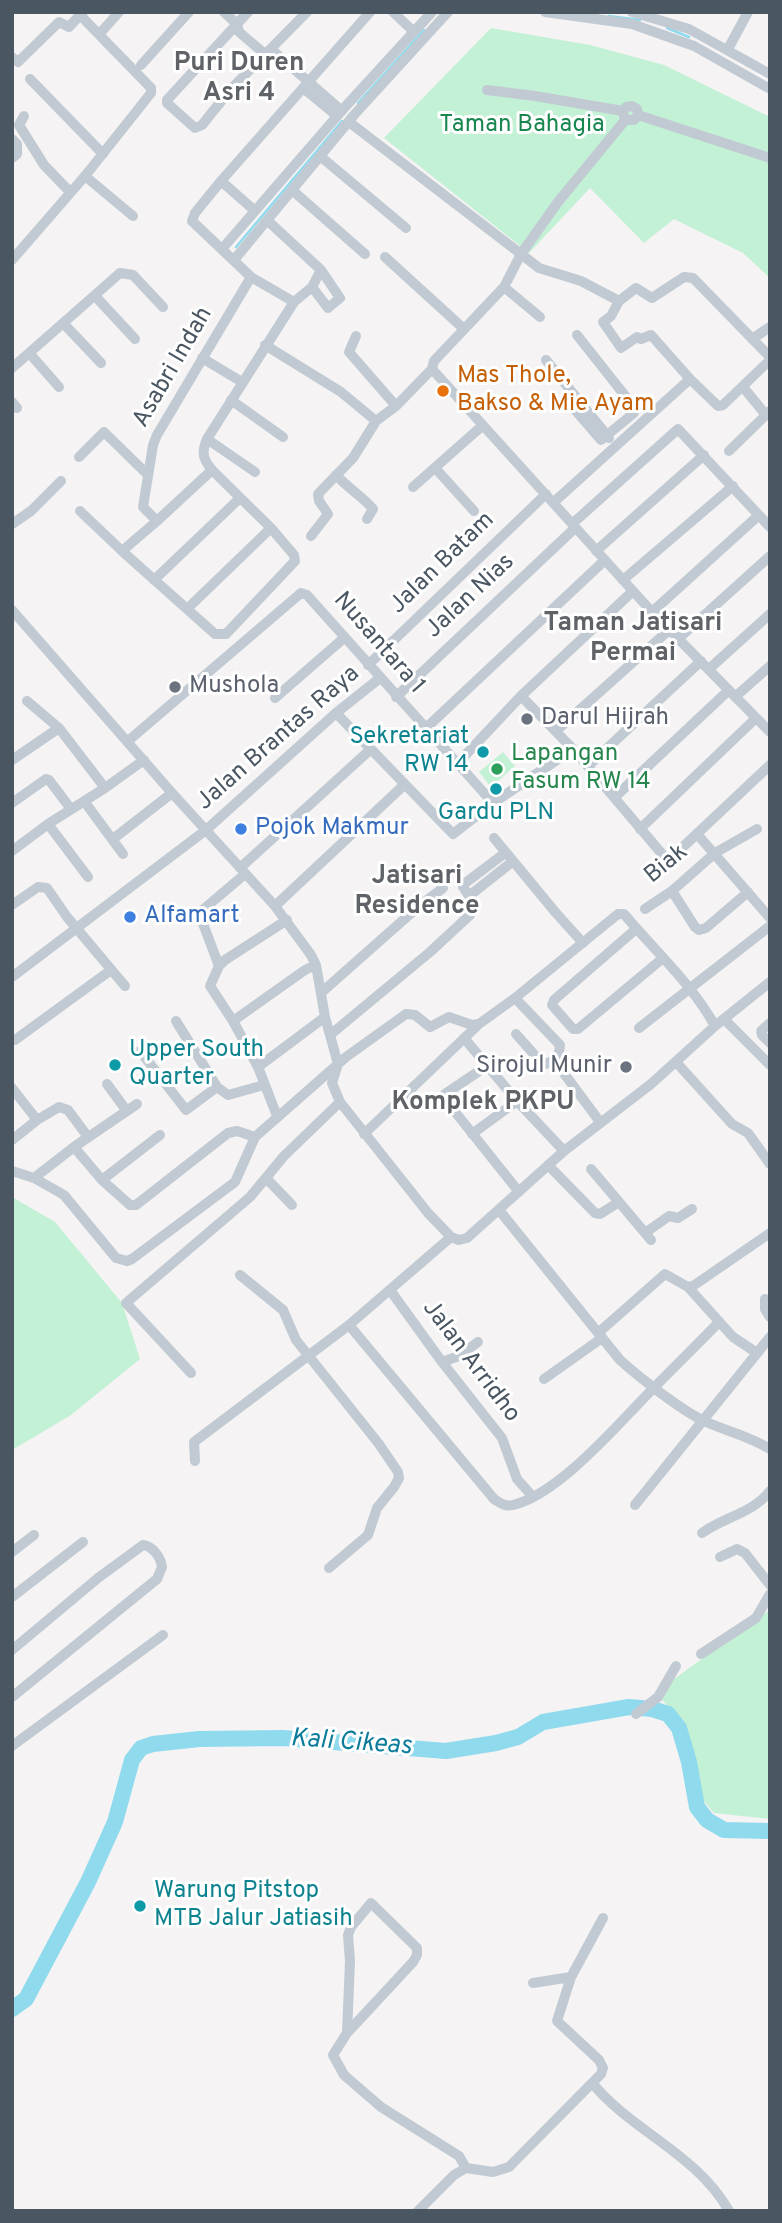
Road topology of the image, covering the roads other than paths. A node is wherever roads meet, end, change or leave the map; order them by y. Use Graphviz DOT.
graph roads {
  1 [pos="119,12"];
  2 [pos="189,12"];
  3 [pos="224,12"];
  4 [pos="248,12"];
  5 [pos="307,12"];
  6 [pos="370,12"];
  7 [pos="393,12"];
  8 [pos="432,12"];
  9 [pos="448,12"];
  10 [pos="545,12"];
  11 [pos="632,12"];
  12 [pos="748,12"];
  13 [pos="81,14"];
  14 [pos="668,16"];
  15 [pos="237,24"];
  16 [pos="103,30"];
  17 [pos="414,31"];
  18 [pos="701,34"];
  19 [pos="694,46"];
  20 [pos="728,49"];
  21 [pos="269,52"];
  22 [pos="12,57"];
  23 [pos="770,60"];
  24 [pos="141,65"];
  25 [pos="767,72"];
  26 [pos="30,79"];
  27 [pos="306,85"];
  28 [pos="770,89"];
  29 [pos="487,90"];
  30 [pos="347,113"];
  31 [pos="624,115"];
  32 [pos="24,116"];
  33 [pos="12,139"];
  34 [pos="103,154"];
  35 [pos="320,156"];
  36 [pos="12,158"];
  37 [pos="770,158"];
  38 [pos="85,176"];
  39 [pos="221,181"];
  40 [pos="292,190"];
  41 [pos="70,192"];
  42 [pos="254,210"];
  43 [pos="133,216"];
  44 [pos="268,221"];
  45 [pos="406,228"];
  46 [pos="222,249"];
  47 [pos="365,254"];
  48 [pos="521,254"];
  49 [pos="384,257"];
  50 [pos="12,260"];
  51 [pos="234,260"];
  52 [pos="321,270"];
  53 [pos="251,277"];
  54 [pos="312,287"];
  55 [pos="504,287"];
  56 [pos="96,297"];
  57 [pos="619,301"];
  58 [pos="294,302"];
  59 [pos="163,307"];
  60 [pos="540,317"];
  61 [pos="64,324"];
  62 [pos="770,327"];
  63 [pos="464,329"];
  64 [pos="356,335"];
  65 [pos="577,335"];
  66 [pos="752,338"];
  67 [pos="135,339"];
  68 [pos="265,345"];
  69 [pos="30,354"];
  70 [pos="202,358"];
  71 [pos="770,358"];
  72 [pos="546,360"];
  73 [pos="101,363"];
  74 [pos="12,368"];
  75 [pos="432,369"];
  76 [pos="690,379"];
  77 [pos="242,382"];
  78 [pos="59,387"];
  79 [pos="743,387"];
  80 [pos="231,400"];
  81 [pos="396,406"];
  82 [pos="768,413"];
  83 [pos="376,421"];
  84 [pos="482,426"];
  85 [pos="606,435"];
  86 [pos="283,437"];
  87 [pos="207,439"];
  88 [pos="615,446"];
  89 [pos="729,451"];
  90 [pos="704,455"];
  91 [pos="79,457"];
  92 [pos="436,468"];
  93 [pos="212,470"];
  94 [pos="255,472"];
  95 [pos="148,475"];
  96 [pos="336,475"];
  97 [pos="61,481"];
  98 [pos="733,486"];
  99 [pos="413,487"];
  100 [pos="240,498"];
  101 [pos="550,498"];
  102 [pos="80,511"];
  103 [pos="474,511"];
  104 [pos="759,515"];
  105 [pos="367,519"];
  106 [pos="158,521"];
  107 [pos="12,524"];
  108 [pos="573,526"];
  109 [pos="770,527"];
  110 [pos="271,528"];
  111 [pos="311,536"];
  112 [pos="122,551"];
  113 [pos="596,551"];
  114 [pos="770,556"];
  115 [pos="605,560"];
  116 [pos="153,580"];
  117 [pos="623,580"];
  118 [pos="633,591"];
  119 [pos="187,609"];
  120 [pos="12,610"];
  121 [pos="652,612"];
  122 [pos="770,614"];
  123 [pos="669,630"];
  124 [pos="344,638"];
  125 [pos="678,639"];
  126 [pos="368,665"];
  127 [pos="705,665"];
  128 [pos="770,666"];
  129 [pos="380,678"];
  130 [pos="732,694"];
  131 [pos="396,696"];
  132 [pos="521,696"];
  133 [pos="275,698"];
  134 [pos="27,701"];
  135 [pos="336,713"];
  136 [pos="765,723"];
  137 [pos="59,727"];
  138 [pos="425,729"];
  139 [pos="556,732"];
  140 [pos="128,741"];
  141 [pos="573,748"];
  142 [pos="371,749"];
  143 [pos="12,760"];
  144 [pos="144,761"];
  145 [pos="457,764"];
  146 [pos="588,765"];
  147 [pos="770,765"];
  148 [pos="404,785"];
  149 [pos="105,788"];
  150 [pos="172,793"];
  151 [pos="615,797"];
  152 [pos="83,801"];
  153 [pos="12,803"];
  154 [pos="493,803"];
  155 [pos="71,809"];
  156 [pos="48,824"];
  157 [pos="640,829"];
  158 [pos="757,829"];
  159 [pos="206,831"];
  160 [pos="697,834"];
  161 [pos="494,838"];
  162 [pos="113,839"];
  163 [pos="12,851"];
  164 [pos="715,853"];
  165 [pos="122,854"];
  166 [pos="509,857"];
  167 [pos="243,871"];
  168 [pos="88,877"];
  169 [pos="443,887"];
  170 [pos="672,891"];
  171 [pos="748,892"];
  172 [pos="469,896"];
  173 [pos="12,905"];
  174 [pos="275,906"];
  175 [pos="645,909"];
  176 [pos="770,918"];
  177 [pos="287,920"];
  178 [pos="770,926"];
  179 [pos="77,929"];
  180 [pos="636,929"];
  181 [pos="583,943"];
  182 [pos="663,958"];
  183 [pos="316,965"];
  184 [pos="219,966"];
  185 [pos="111,970"];
  186 [pos="12,977"];
  187 [pos="770,982"];
  188 [pos="125,986"];
  189 [pos="690,989"];
  190 [pos="321,992"];
  191 [pos="515,998"];
  192 [pos="326,1017"];
  193 [pos="176,1021"];
  194 [pos="233,1021"];
  195 [pos="719,1022"];
  196 [pos="770,1023"];
  197 [pos="479,1024"];
  198 [pos="639,1028"];
  199 [pos="516,1034"];
  200 [pos="330,1035"];
  201 [pos="464,1038"];
  202 [pos="15,1040"];
  203 [pos="770,1043"];
  204 [pos="140,1051"];
  205 [pos="554,1060"];
  206 [pos="676,1062"];
  207 [pos="338,1064"];
  208 [pos="488,1065"];
  209 [pos="770,1065"];
  210 [pos="258,1067"];
  211 [pos="107,1084"];
  212 [pos="264,1085"];
  213 [pos="217,1087"];
  214 [pos="12,1088"];
  215 [pos="517,1101"];
  216 [pos="340,1102"];
  217 [pos="137,1104"];
  218 [pos="126,1110"];
  219 [pos="277,1116"];
  220 [pos="37,1120"];
  221 [pos="600,1122"];
  222 [pos="364,1134"];
  223 [pos="472,1134"];
  224 [pos="160,1135"];
  225 [pos="88,1137"];
  226 [pos="255,1137"];
  227 [pos="12,1140"];
  228 [pos="74,1147"];
  229 [pos="564,1151"];
  230 [pos="770,1164"];
  231 [pos="548,1165"];
  232 [pos="591,1169"];
  233 [pos="12,1171"];
  234 [pos="34,1178"];
  235 [pos="266,1178"];
  236 [pos="102,1180"];
  237 [pos="519,1192"];
  238 [pos="619,1202"];
  239 [pos="292,1205"];
  240 [pos="692,1209"];
  241 [pos="499,1210"];
  242 [pos="770,1233"];
  243 [pos="450,1237"];
  244 [pos="240,1275"];
  245 [pos="688,1287"];
  246 [pos="390,1290"];
  247 [pos="765,1299"];
  248 [pos="770,1317"];
  249 [pos="718,1323"];
  250 [pos="349,1325"];
  251 [pos="600,1336"];
  252 [pos="770,1337"];
  253 [pos="478,1342"];
  254 [pos="757,1353"];
  255 [pos="308,1356"];
  256 [pos="442,1362"];
  257 [pos="191,1373"];
  258 [pos="544,1380"];
  259 [pos="654,1388"];
  260 [pos="702,1420"];
  261 [pos="770,1448"];
  262 [pos="195,1461"];
  263 [pos="770,1491"];
  264 [pos="533,1497"];
  265 [pos="635,1505"];
  266 [pos="702,1533"];
  267 [pos="34,1535"];
  268 [pos="83,1542"];
  269 [pos="12,1552"];
  270 [pos="720,1557"];
  271 [pos="329,1568"];
  272 [pos="770,1585"];
  273 [pos="770,1594"];
  274 [pos="12,1597"];
  275 [pos="163,1635"];
  276 [pos="12,1650"];
  277 [pos="701,1654"];
  278 [pos="676,1666"];
  279 [pos="12,1696"];
  280 [pos="636,1714"];
  281 [pos="12,1746"];
  282 [pos="603,1917"];
  283 [pos="571,1977"];
  284 [pos="533,1983"];
  285 [pos="347,2033"];
  286 [pos="593,2084"];
  287 [pos="466,2168"];
  288 [pos="418,2211"];
  289 [pos="729,2211"];
  1 -- 16 [label="street"];
  2 -- 24 [label="street"];
  3 -- 15 [label="street"];
  4 -- 15 [label="street"];
  5 -- 21 [label="street"];
  6 -- 27 [label="street"];
  7 -- 17 [label="street"];
  8 -- 17 [label="street"];
  9 -- 30 [label="street"];
  10 -- 19 [label="street"];
  11 -- 14 [label="street"];
  12 -- 20 [label="street"];
  13 -- 22 [label="street"];
  13 -- 34 [label="street"];
  14 -- 18 [label="street"];
  15 -- 21 [label="street"];
  15 -- 21 [label="street"];
  17 -- 30 [label="street"];
  18 -- 19 [label="street"];
  18 -- 20 [label="street"];
  19 -- 28 [label="street"];
  20 -- 25 [label="street"];
  21 -- 27 [label="street"];
  23 -- 25 [label="street"];
  26 -- 34 [label="street"];
  27 -- 30 [label="street"];
  27 -- 39 [label="street"];
  29 -- 31 [label="street"];
  30 -- 35 [label="street"];
  30 -- 42 [label="street"];
  30 -- 48 [label="street"];
  31 -- 37 [label="street"];
  31 -- 48 [label="street"];
  32 -- 41 [label="street"];
  33 -- 36 [label="street"];
  34 -- 38 [label="street"];
  35 -- 40 [label="street"];
  35 -- 45 [label="street"];
  38 -- 41 [label="street"];
  38 -- 43 [label="street"];
  39 -- 42 [label="street"];
  39 -- 46 [label="street"];
  40 -- 44 [label="street"];
  40 -- 47 [label="street"];
  41 -- 50 [label="street"];
  42 -- 46 [label="street"];
  44 -- 51 [label="street"];
  44 -- 52 [label="street"];
  46 -- 51 [label="street"];
  48 -- 55 [label="street"];
  48 -- 57 [label="street"];
  49 -- 63 [label="street"];
  51 -- 53 [label="street"];
  52 -- 54 [label="street"];
  52 -- 54 [label="street"];
  53 -- 58 [label="street"];
  53 -- 70 [label="street, Asabri Indah"];
  54 -- 58 [label="street"];
  55 -- 60 [label="street"];
  55 -- 63 [label="street"];
  56 -- 59 [label="street"];
  56 -- 61 [label="street"];
  56 -- 67 [label="street"];
  57 -- 66 [label="street"];
  57 -- 76 [label="street"];
  58 -- 68 [label="street"];
  61 -- 69 [label="street"];
  61 -- 73 [label="street"];
  62 -- 66 [label="street"];
  63 -- 75 [label="street"];
  64 -- 81 [label="street"];
  65 -- 85 [label="street"];
  66 -- 71 [label="street"];
  68 -- 77 [label="street"];
  68 -- 83 [label="street"];
  69 -- 74 [label="street"];
  69 -- 78 [label="street"];
  70 -- 77 [label="street"];
  70 -- 95 [label="street, Asabri Indah"];
  71 -- 79 [label="street"];
  72 -- 85 [label="street"];
  75 -- 81 [label="street"];
  75 -- 84 [label="street"];
  76 -- 79 [label="street"];
  76 -- 88 [label="street, Jalan Batam"];
  77 -- 80 [label="street"];
  79 -- 82 [label="street"];
  80 -- 86 [label="street"];
  80 -- 87 [label="street"];
  81 -- 83 [label="street"];
  82 -- 89 [label="street"];
  83 -- 96 [label="street"];
  84 -- 92 [label="street"];
  84 -- 101 [label="street"];
  85 -- 88 [label="street"];
  87 -- 93 [label="street"];
  87 -- 94 [label="street"];
  88 -- 101 [label="street, Jalan Batam"];
  90 -- 98 [label="street"];
  90 -- 108 [label="street, Jalan Nias"];
  90 -- 113 [label="street"];
  91 -- 95 [label="street"];
  92 -- 99 [label="street"];
  92 -- 103 [label="street"];
  93 -- 100 [label="street"];
  93 -- 106 [label="street"];
  95 -- 106 [label="street, Asabri Indah"];
  96 -- 105 [label="street"];
  96 -- 111 [label="street"];
  97 -- 107 [label="street"];
  98 -- 104 [label="street"];
  98 -- 117 [label="street"];
  100 -- 110 [label="street"];
  100 -- 116 [label="street"];
  101 -- 108 [label="street"];
  101 -- 126 [label="street, Jalan Batam"];
  102 -- 112 [label="street"];
  104 -- 109 [label="street"];
  104 -- 121 [label="street"];
  106 -- 112 [label="street"];
  108 -- 113 [label="street"];
  108 -- 131 [label="street, Jalan Nias"];
  110 -- 119 [label="street"];
  110 -- 119 [label="street"];
  112 -- 116 [label="street"];
  113 -- 115 [label="street"];
  114 -- 125 [label="street"];
  115 -- 117 [label="street"];
  115 -- 138 [label="street"];
  116 -- 119 [label="street"];
  117 -- 118 [label="street"];
  118 -- 121 [label="street"];
  118 -- 132 [label="street"];
  120 -- 140 [label="street"];
  121 -- 123 [label="street"];
  122 -- 127 [label="street"];
  123 -- 125 [label="street"];
  123 -- 139 [label="street"];
  124 -- 126 [label="street, Nusantara 1"];
  124 -- 133 [label="street"];
  124 -- 140 [label="street, Nusantara 1"];
  125 -- 127 [label="street"];
  126 -- 129 [label="street, Nusantara 1"];
  127 -- 130 [label="street"];
  127 -- 146 [label="street"];
  128 -- 130 [label="street"];
  129 -- 131 [label="street, Nusantara 1"];
  129 -- 135 [label="street, Jalan Brantas Raya"];
  130 -- 136 [label="street"];
  130 -- 151 [label="street"];
  131 -- 138 [label="street, Nusantara 1"];
  132 -- 139 [label="street"];
  132 -- 145 [label="street"];
  134 -- 137 [label="street"];
  135 -- 142 [label="street"];
  135 -- 159 [label="street, Jalan Brantas Raya"];
  136 -- 157 [label="street"];
  137 -- 143 [label="street"];
  137 -- 149 [label="street"];
  138 -- 145 [label="street, Nusantara 1"];
  139 -- 141 [label="street"];
  140 -- 144 [label="street"];
  141 -- 146 [label="street"];
  141 -- 154 [label="street"];
  142 -- 148 [label="street"];
  142 -- 167 [label="street"];
  144 -- 149 [label="street"];
  144 -- 150 [label="street"];
  145 -- 154 [label="street, Nusantara 1"];
  146 -- 151 [label="street"];
  147 -- 160 [label="street"];
  148 -- 154 [label="street"];
  148 -- 174 [label="street"];
  149 -- 152 [label="street"];
  150 -- 159 [label="street"];
  150 -- 162 [label="street"];
  151 -- 157 [label="street"];
  152 -- 155 [label="street"];
  152 -- 162 [label="street"];
  153 -- 155 [label="street"];
  155 -- 156 [label="street"];
  156 -- 163 [label="street"];
  156 -- 168 [label="street"];
  157 -- 160 [label="street"];
  158 -- 164 [label="street, Biak"];
  159 -- 167 [label="street"];
  159 -- 179 [label="street, Jalan Brantas Raya"];
  160 -- 164 [label="street"];
  161 -- 166 [label="street"];
  162 -- 165 [label="street"];
  164 -- 170 [label="street, Biak"];
  164 -- 171 [label="street"];
  166 -- 172 [label="street"];
  166 -- 172 [label="street"];
  166 -- 181 [label="street"];
  167 -- 174 [label="street"];
  167 -- 184 [label="street"];
  169 -- 190 [label="street"];
  170 -- 171 [label="street"];
  170 -- 175 [label="street, Biak"];
  171 -- 176 [label="street"];
  172 -- 200 [label="street"];
  173 -- 179 [label="street"];
  174 -- 177 [label="street"];
  177 -- 183 [label="street"];
  177 -- 184 [label="street"];
  178 -- 189 [label="street"];
  179 -- 185 [label="street"];
  179 -- 186 [label="street, Jalan Brantas Raya"];
  180 -- 181 [label="street"];
  180 -- 182 [label="street"];
  180 -- 182 [label="street"];
  181 -- 191 [label="street"];
  182 -- 189 [label="street"];
  183 -- 190 [label="street"];
  183 -- 194 [label="street"];
  184 -- 194 [label="street"];
  185 -- 188 [label="street"];
  185 -- 202 [label="street"];
  187 -- 195 [label="street"];
  189 -- 195 [label="street"];
  189 -- 198 [label="street"];
  190 -- 192 [label="street"];
  191 -- 197 [label="street"];
  191 -- 205 [label="street"];
  192 -- 200 [label="street"];
  192 -- 210 [label="street"];
  193 -- 213 [label="street"];
  194 -- 210 [label="street"];
  195 -- 206 [label="street"];
  195 -- 209 [label="street"];
  196 -- 203 [label="street"];
  197 -- 201 [label="street"];
  197 -- 207 [label="street"];
  199 -- 205 [label="street"];
  200 -- 207 [label="street"];
  201 -- 208 [label="street"];
  201 -- 222 [label="street"];
  204 -- 213 [label="street"];
  205 -- 221 [label="street"];
  206 -- 221 [label="street"];
  206 -- 230 [label="street"];
  207 -- 216 [label="street"];
  207 -- 219 [label="street"];
  208 -- 215 [label="street"];
  208 -- 223 [label="street"];
  210 -- 212 [label="street"];
  211 -- 218 [label="street"];
  212 -- 213 [label="street"];
  212 -- 219 [label="street"];
  214 -- 220 [label="street"];
  215 -- 223 [label="street"];
  215 -- 229 [label="street"];
  216 -- 222 [label="street"];
  216 -- 235 [label="street"];
  217 -- 218 [label="street"];
  218 -- 225 [label="street"];
  219 -- 226 [label="street"];
  220 -- 225 [label="street"];
  220 -- 227 [label="street"];
  221 -- 229 [label="street"];
  222 -- 243 [label="street"];
  223 -- 237 [label="street"];
  224 -- 236 [label="street"];
  225 -- 228 [label="street"];
  226 -- 234 [label="street"];
  226 -- 236 [label="street"];
  228 -- 234 [label="street"];
  228 -- 236 [label="street"];
  229 -- 231 [label="street"];
  231 -- 237 [label="street"];
  231 -- 238 [label="street"];
  232 -- 238 [label="street"];
  233 -- 234 [label="street"];
  235 -- 239 [label="street"];
  235 -- 257 [label="street"];
  237 -- 241 [label="street"];
  238 -- 240 [label="street"];
  241 -- 243 [label="street"];
  241 -- 251 [label="street"];
  242 -- 245 [label="street"];
  243 -- 246 [label="street"];
  244 -- 255 [label="street"];
  245 -- 249 [label="street"];
  245 -- 251 [label="street"];
  246 -- 250 [label="street"];
  246 -- 256 [label="street, Jalan Arridho"];
  247 -- 248 [label="street"];
  249 -- 254 [label="street"];
  249 -- 259 [label="street"];
  250 -- 255 [label="street"];
  250 -- 264 [label="street"];
  251 -- 258 [label="street"];
  251 -- 259 [label="street"];
  252 -- 254 [label="street"];
  253 -- 256 [label="street"];
  254 -- 260 [label="street"];
  255 -- 262 [label="street"];
  255 -- 271 [label="street"];
  256 -- 264 [label="street, Jalan Arridho"];
  259 -- 260 [label="street"];
  259 -- 264 [label="street"];
  260 -- 261 [label="street"];
  260 -- 265 [label="street"];
  263 -- 266 [label="street"];
  267 -- 269 [label="street"];
  268 -- 274 [label="street"];
  270 -- 272 [label="street"];
  273 -- 277 [label="street"];
  275 -- 281 [label="street"];
  276 -- 279 [label="street"];
  278 -- 280 [label="street"];
  282 -- 283 [label="street"];
  283 -- 284 [label="street"];
  283 -- 286 [label="street"];
  285 -- 285 [label="street"];
  285 -- 287 [label="street"];
  286 -- 287 [label="street"];
  286 -- 289 [label="street"];
  287 -- 288 [label="street"];
}
